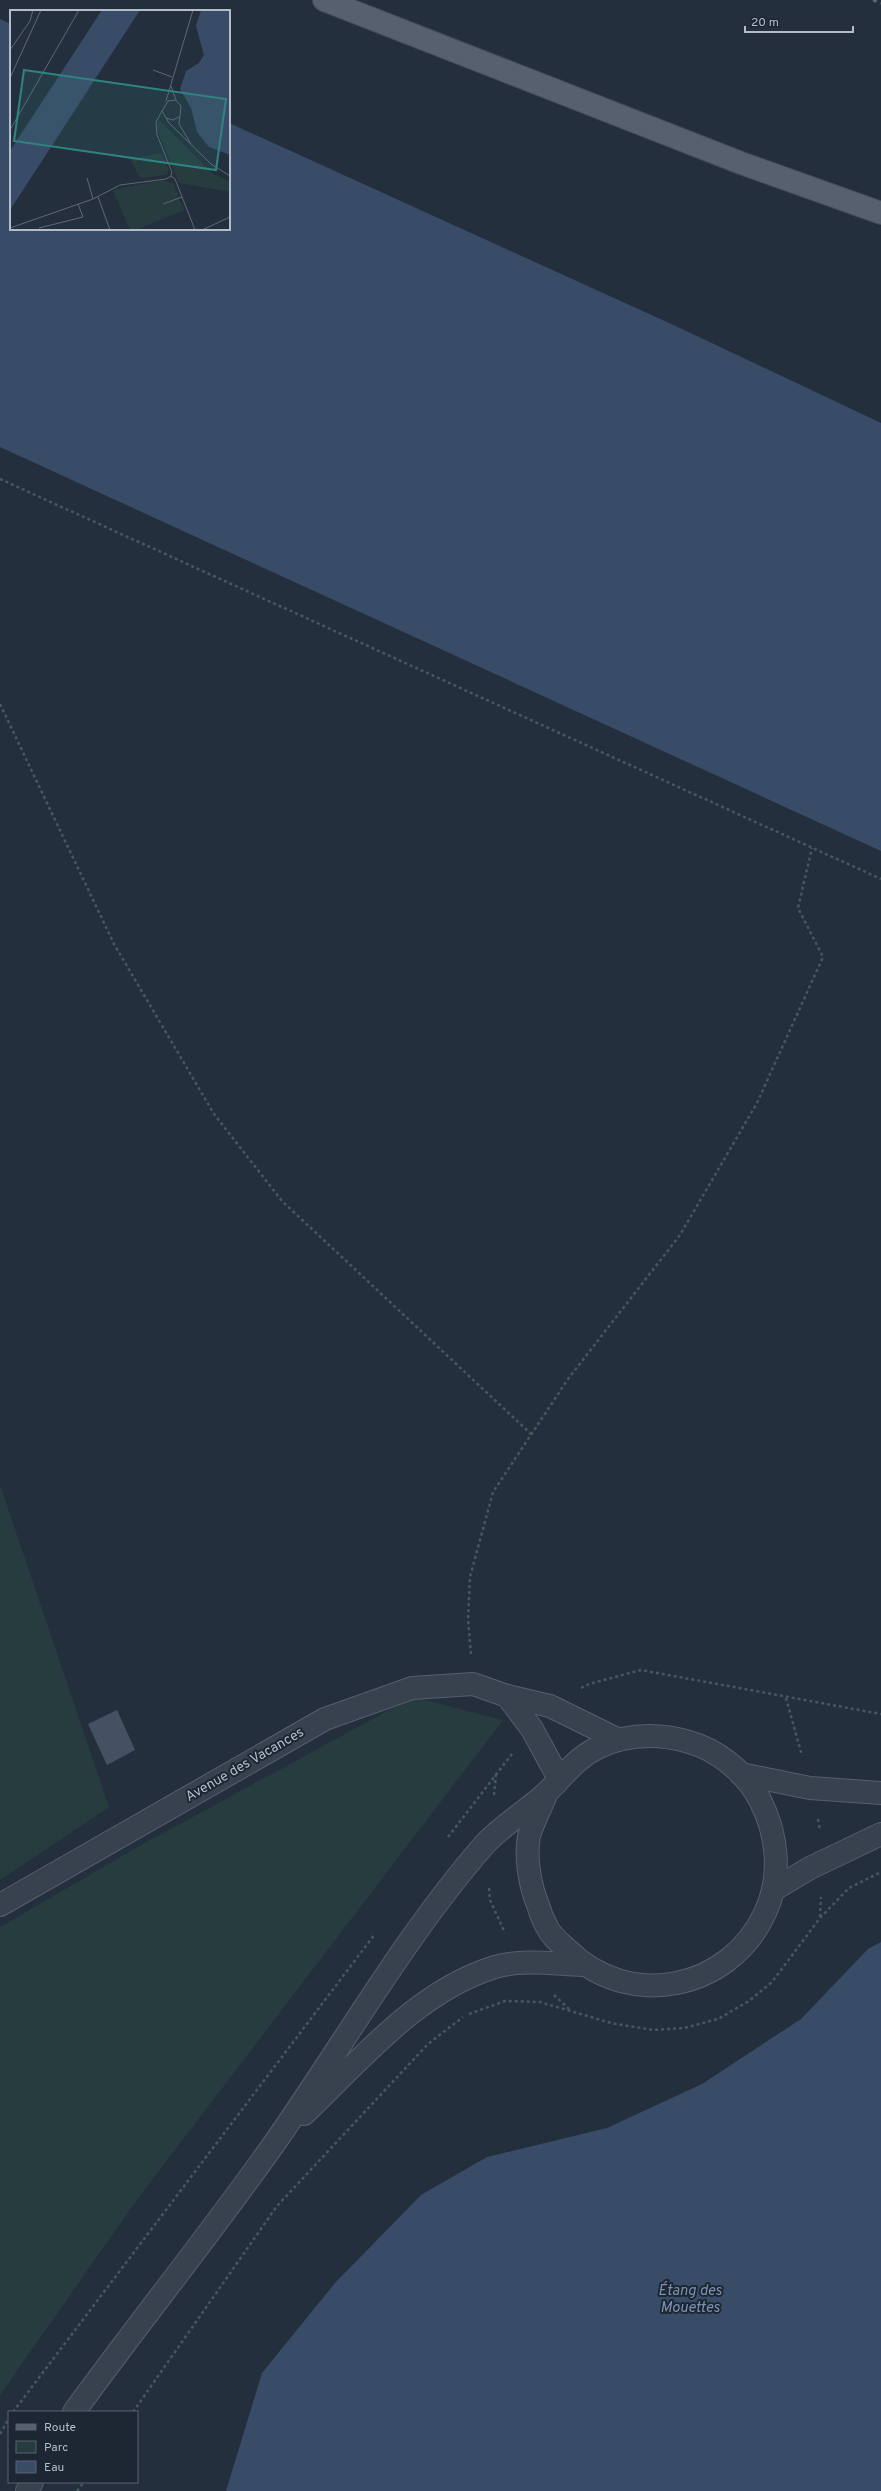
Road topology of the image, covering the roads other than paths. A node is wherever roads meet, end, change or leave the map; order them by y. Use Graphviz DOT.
graph roads {
  1 [pos="324,0"];
  2 [pos="881,213"];
  3 [pos="507,1696"];
  4 [pos="619,1740"];
  5 [pos="741,1774"];
  6 [pos="553,1785"];
  7 [pos="881,1793"];
  8 [pos="881,1834"];
  9 [pos="773,1890"];
  10 [pos="0,1905"];
  11 [pos="582,1965"];
  12 [pos="275,2142"];
  13 [pos="75,2411"];
  1 -- 2 [label="main road"];
  3 -- 4 [label="street, Avenue des Vacances"];
  3 -- 6 [label="street"];
  3 -- 10 [label="street, Avenue des Vacances"];
  4 -- 5 [label="street"];
  4 -- 6 [label="street"];
  5 -- 7 [label="street"];
  5 -- 9 [label="street"];
  6 -- 11 [label="street"];
  6 -- 12 [label="street"];
  8 -- 9 [label="street"];
  9 -- 11 [label="street"];
  11 -- 12 [label="street"];
  12 -- 13 [label="street"];
}
